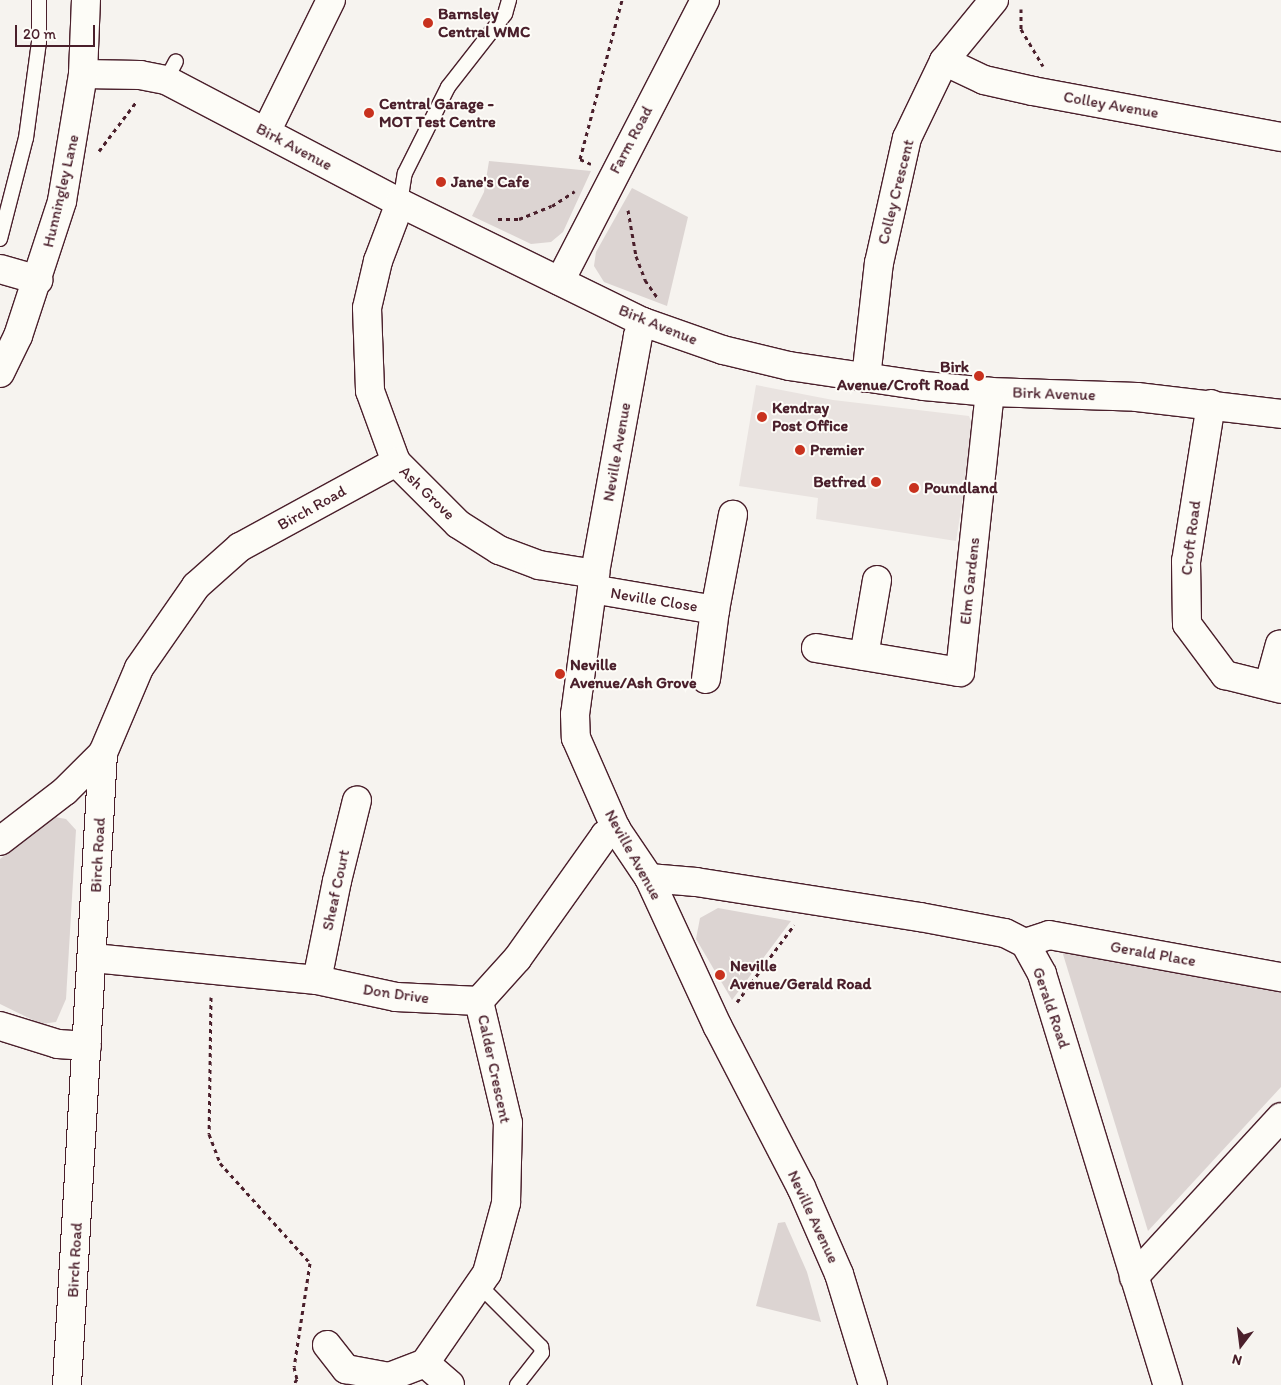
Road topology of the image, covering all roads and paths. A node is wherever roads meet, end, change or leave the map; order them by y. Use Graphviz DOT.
graph roads {
  1 [pos="39,0"];
  2 [pos="86,0"];
  3 [pos="331,0"];
  4 [pos="510,0"];
  5 [pos="622,0"];
  6 [pos="705,0"];
  7 [pos="994,0"];
  8 [pos="1022,0"];
  9 [pos="944,61"];
  10 [pos="166,73"];
  11 [pos="83,74"];
  12 [pos="1058,96"];
  13 [pos="266,132"];
  14 [pos="1281,137"];
  15 [pos="96,155"];
  16 [pos="613,174"];
  17 [pos="582,186"];
  18 [pos="400,203"];
  19 [pos="495,219"];
  20 [pos="0,239"];
  21 [pos="0,269"];
  22 [pos="38,280"];
  23 [pos="560,281"];
  24 [pos="653,326"];
  25 [pos="0,373"];
  26 [pos="866,378"];
  27 [pos="990,392"];
  28 [pos="1211,404"];
  29 [pos="1281,414"];
  30 [pos="396,462"];
  31 [pos="734,515"];
  32 [pos="877,580"];
  33 [pos="594,581"];
  34 [pos="715,610"];
  35 [pos="1280,644"];
  36 [pos="816,648"];
  37 [pos="864,656"];
  38 [pos="706,679"];
  39 [pos="1275,686"];
  40 [pos="103,753"];
  41 [pos="357,800"];
  42 [pos="616,829"];
  43 [pos="0,841"];
  44 [pos="648,878"];
  45 [pos="813,900"];
  46 [pos="1025,943"];
  47 [pos="93,958"];
  48 [pos="212,968"];
  49 [pos="1281,977"];
  50 [pos="318,980"];
  51 [pos="479,1001"];
  52 [pos="0,1026"];
  53 [pos="718,1027"];
  54 [pos="87,1046"];
  55 [pos="1281,1117"];
  56 [pos="1134,1277"];
  57 [pos="479,1285"];
  58 [pos="327,1345"];
  59 [pos="425,1362"];
  60 [pos="67,1385"];
  61 [pos="293,1385"];
  62 [pos="450,1385"];
  63 [pos="517,1385"];
  64 [pos="873,1385"];
  65 [pos="1168,1385"];
  1 -- 20 [label="lane"];
  2 -- 11 [label="street, Hunningley Lane"];
  3 -- 13 [label="street"];
  4 -- 18 [label="lane"];
  5 -- 16 [label="path"];
  6 -- 16 [label="street, Farm Road"];
  7 -- 9 [label="street, Colley Crescent"];
  8 -- 12 [label="path"];
  9 -- 12 [label="street, Colley Avenue"];
  9 -- 26 [label="street, Colley Crescent"];
  10 -- 11 [label="street, Birk Avenue"];
  10 -- 13 [label="street, Birk Avenue"];
  10 -- 15 [label="path"];
  11 -- 22 [label="street, Hunningley Lane"];
  12 -- 14 [label="street, Colley Avenue"];
  13 -- 18 [label="street, Birk Avenue"];
  16 -- 23 [label="street, Farm Road"];
  16 -- 24 [label="path"];
  17 -- 19 [label="path"];
  18 -- 23 [label="street, Birk Avenue"];
  18 -- 30 [label="street, Ash Grove"];
  21 -- 22 [label="street"];
  22 -- 25 [label="street, Hunningley Lane"];
  23 -- 24 [label="street, Birk Avenue"];
  24 -- 26 [label="street, Birk Avenue"];
  24 -- 33 [label="street, Neville Avenue"];
  26 -- 27 [label="street, Birk Avenue"];
  27 -- 28 [label="street, Birk Avenue"];
  27 -- 37 [label="street, Elm Gardens"];
  28 -- 29 [label="street, Birk Avenue"];
  28 -- 39 [label="street, Croft Road"];
  30 -- 33 [label="street, Ash Grove"];
  30 -- 40 [label="street, Birch Road"];
  31 -- 34 [label="street, Neville Close"];
  32 -- 37 [label="street"];
  33 -- 34 [label="street, Neville Close"];
  33 -- 42 [label="street, Neville Avenue"];
  34 -- 38 [label="street, Neville Close"];
  35 -- 39 [label="street, Croft Road"];
  36 -- 37 [label="street, Elm Gardens"];
  40 -- 43 [label="street"];
  40 -- 47 [label="street, Birch Road"];
  41 -- 50 [label="street, Sheaf Court"];
  42 -- 44 [label="street, Neville Avenue"];
  42 -- 51 [label="street"];
  44 -- 45 [label="street"];
  44 -- 53 [label="street, Neville Avenue"];
  45 -- 46 [label="street"];
  45 -- 53 [label="path"];
  46 -- 49 [label="street, Gerald Place"];
  46 -- 56 [label="street, Gerald Road"];
  47 -- 48 [label="street, Don Drive"];
  47 -- 54 [label="street, Birch Road"];
  48 -- 50 [label="street, Don Drive"];
  48 -- 61 [label="path"];
  50 -- 51 [label="street, Don Drive"];
  51 -- 57 [label="street, Calder Crescent"];
  52 -- 54 [label="street"];
  53 -- 64 [label="street, Neville Avenue"];
  54 -- 60 [label="street, Birch Road"];
  55 -- 56 [label="street"];
  56 -- 65 [label="street, Gerald Road"];
  57 -- 59 [label="street, Calder Crescent"];
  57 -- 63 [label="lane"];
  58 -- 59 [label="street"];
  59 -- 62 [label="street"];
}
